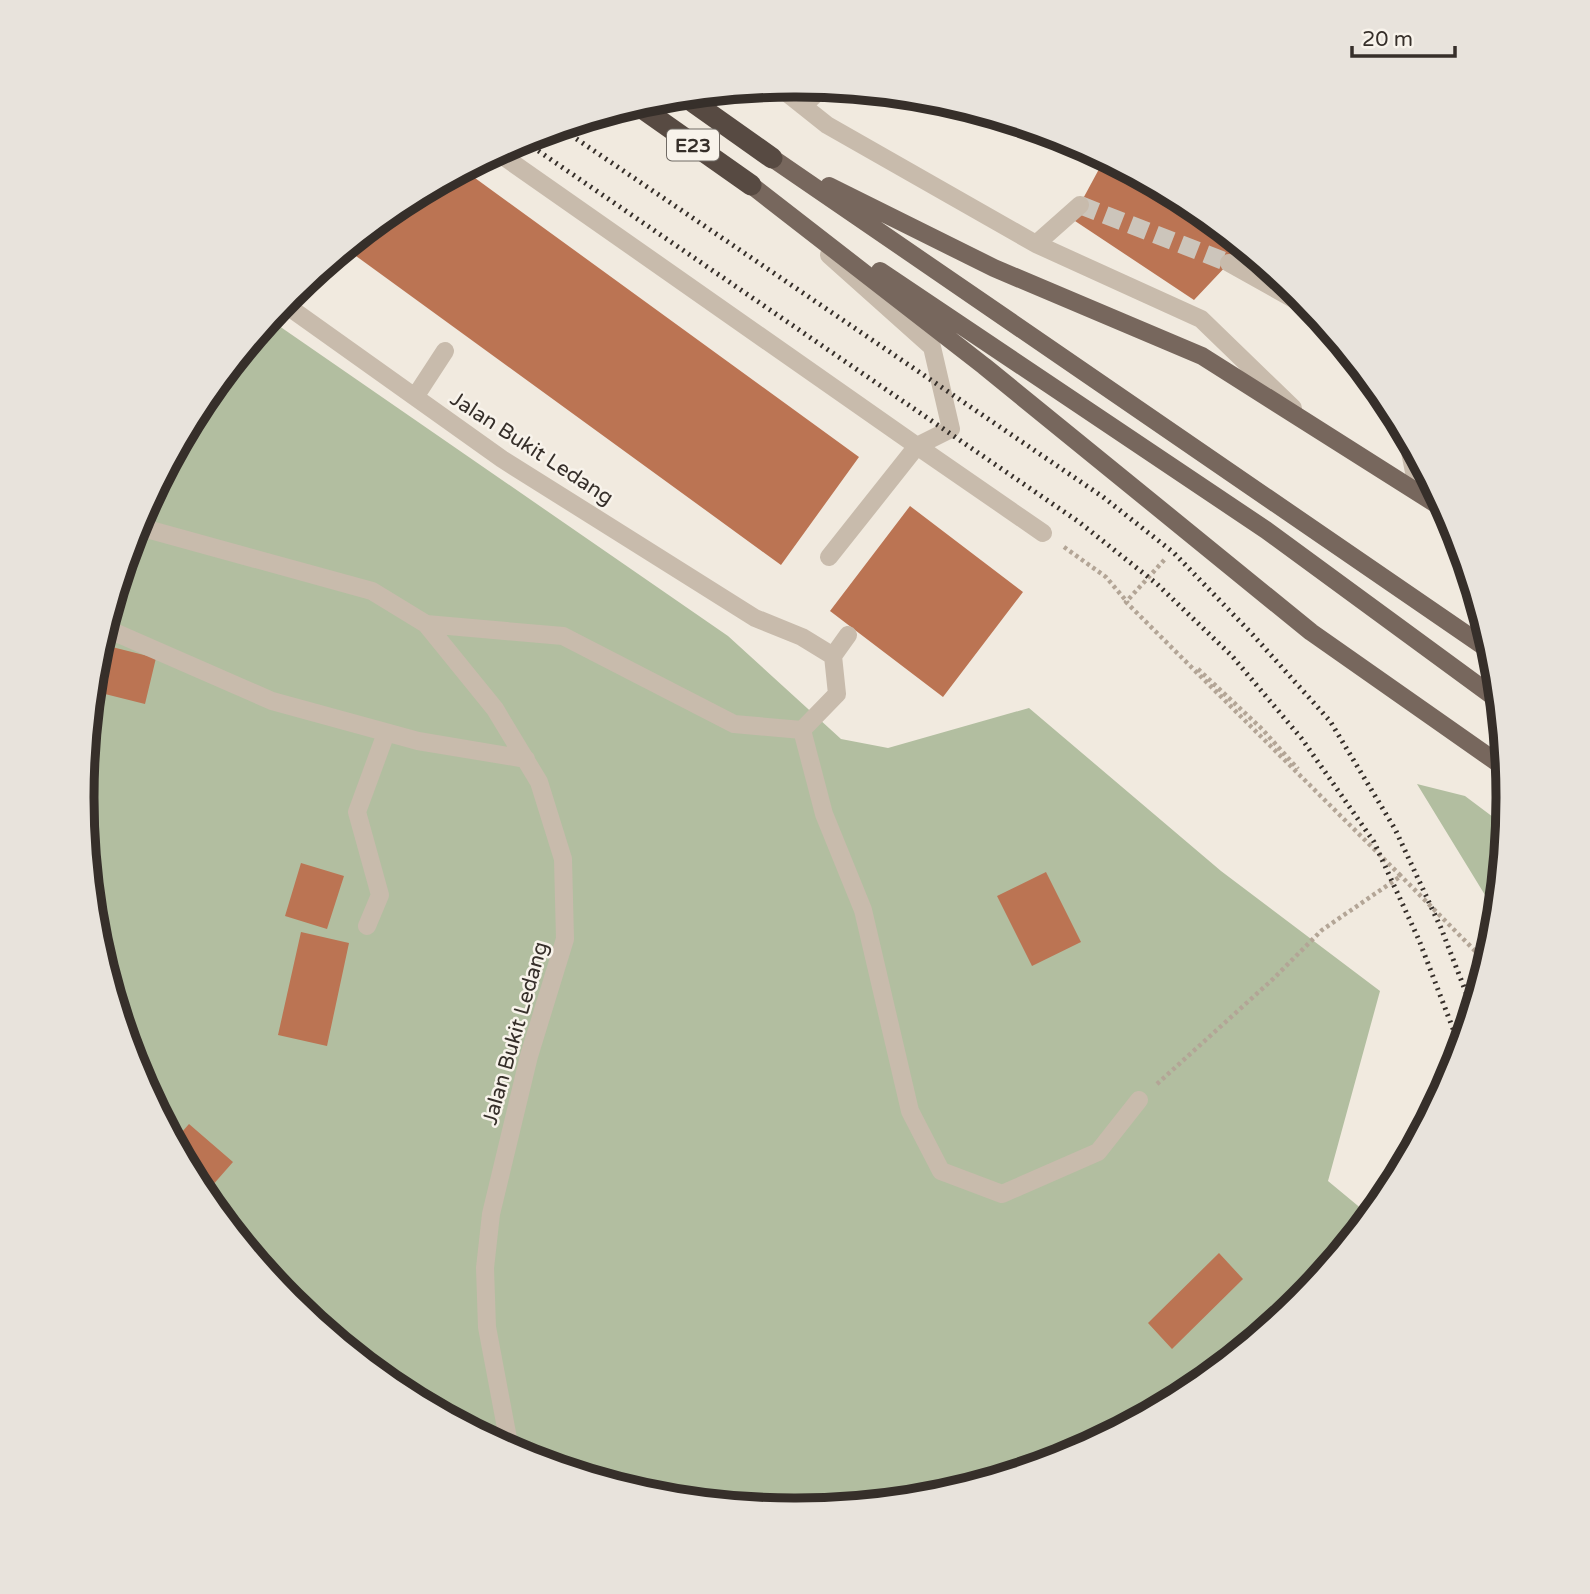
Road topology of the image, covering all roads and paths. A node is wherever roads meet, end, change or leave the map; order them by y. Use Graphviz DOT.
graph roads {
  1 [pos="792,97"];
  2 [pos="812,97"];
  3 [pos="695,104"];
  4 [pos="803,106"];
  5 [pos="648,112"];
  6 [pos="772,158"];
  7 [pos="507,159"];
  8 [pos="751,185"];
  9 [pos="1080,205"];
  10 [pos="1037,244"];
  11 [pos="1228,263"];
  12 [pos="1279,291"];
  13 [pos="292,310"];
  14 [pos="445,351"];
  15 [pos="415,397"];
  16 [pos="1305,421"];
  17 [pos="918,446"];
  18 [pos="1413,469"];
  19 [pos="1418,492"];
  20 [pos="1428,499"];
  21 [pos="148,529"];
  22 [pos="1043,533"];
  23 [pos="829,557"];
  24 [pos="1166,558"];
  25 [pos="1126,602"];
  26 [pos="426,624"];
  27 [pos="114,632"];
  28 [pos="848,635"];
  29 [pos="1478,642"];
  30 [pos="833,656"];
  31 [pos="1488,692"];
  32 [pos="802,730"];
  33 [pos="386,733"];
  34 [pos="526,759"];
  35 [pos="1494,761"];
  36 [pos="1401,876"];
  37 [pos="367,926"];
  38 [pos="1478,953"];
  39 [pos="1139,1100"];
  40 [pos="507,1435"];
  1 -- 4 [label="street"];
  2 -- 4 [label="street"];
  3 -- 6 [label="highway, E23"];
  4 -- 10 [label="street"];
  5 -- 8 [label="highway, E23"];
  6 -- 16 [label="main road"];
  6 -- 29 [label="main road"];
  7 -- 17 [label="street"];
  8 -- 17 [label="street"];
  8 -- 31 [label="main road"];
  8 -- 35 [label="main road"];
  9 -- 10 [label="street"];
  10 -- 16 [label="street"];
  11 -- 12 [label="street"];
  13 -- 15 [label="street, Jalan Bukit Ledang"];
  14 -- 15 [label="street"];
  15 -- 30 [label="street, Jalan Bukit Ledang"];
  16 -- 19 [label="main road"];
  17 -- 22 [label="street"];
  17 -- 23 [label="street"];
  18 -- 19 [label="street"];
  19 -- 20 [label="main road"];
  21 -- 26 [label="street, Jalan Bukit Ledang"];
  22 -- 25 [label="path"];
  24 -- 25 [label="path"];
  25 -- 36 [label="path"];
  26 -- 32 [label="street, Jalan Bukit Ledang"];
  26 -- 34 [label="street, Jalan Bukit Ledang"];
  27 -- 33 [label="street"];
  28 -- 30 [label="street"];
  30 -- 32 [label="street"];
  32 -- 39 [label="street"];
  33 -- 34 [label="street"];
  33 -- 37 [label="street"];
  34 -- 40 [label="street, Jalan Bukit Ledang"];
  36 -- 38 [label="path"];
  36 -- 39 [label="path"];
}
